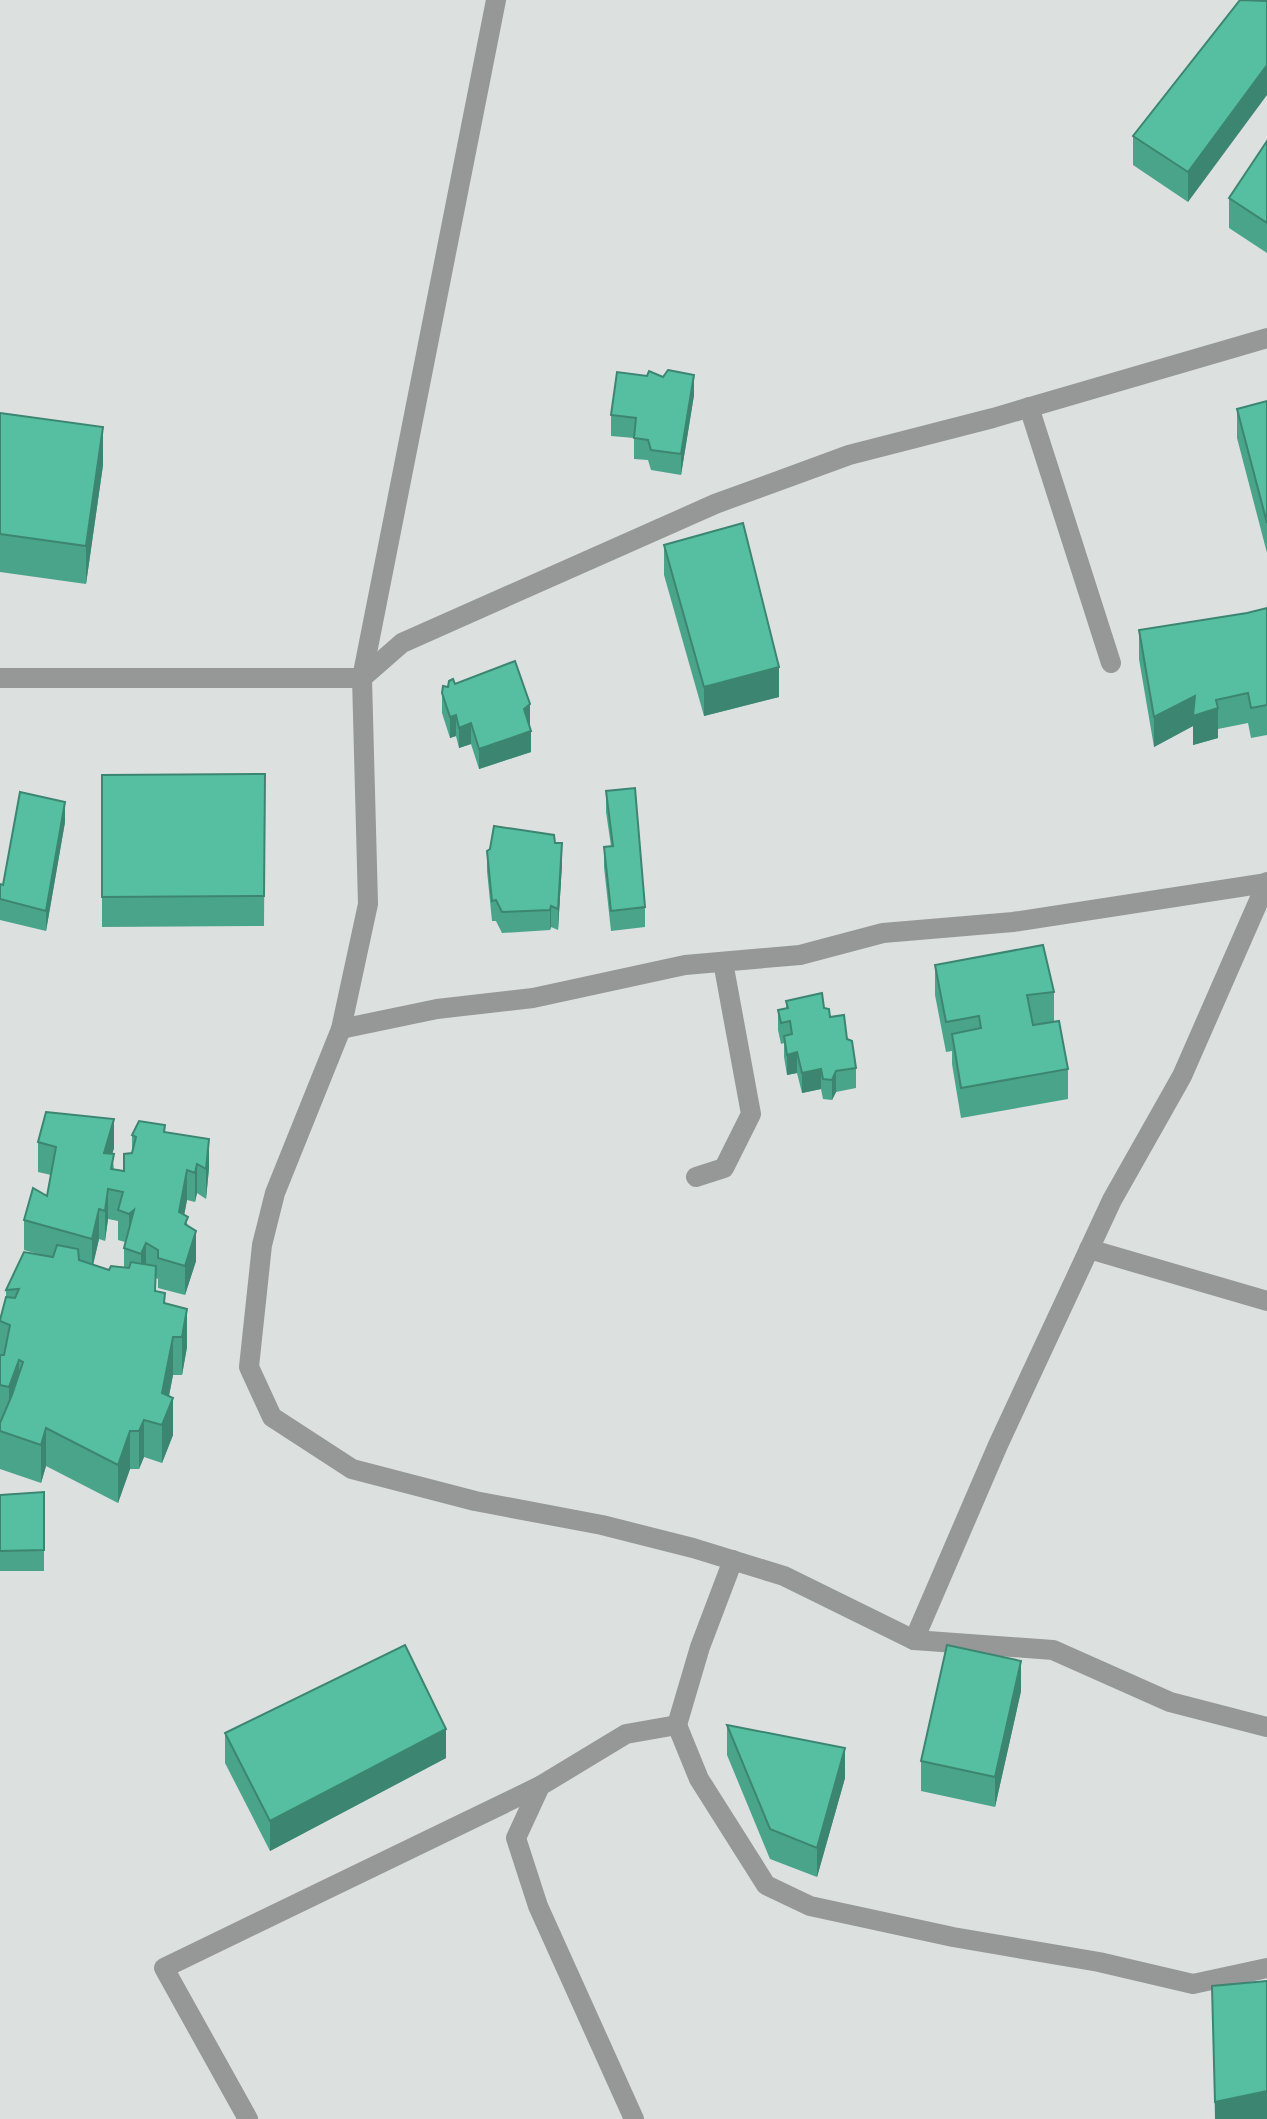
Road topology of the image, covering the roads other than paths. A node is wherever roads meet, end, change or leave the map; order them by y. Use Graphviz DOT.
graph roads {
  1 [pos="496,0"];
  2 [pos="1267,338"];
  3 [pos="1029,407"];
  4 [pos="1111,663"];
  5 [pos="0,678"];
  6 [pos="362,678"];
  7 [pos="1267,883"];
  8 [pos="723,962"];
  9 [pos="341,1029"];
  10 [pos="696,1177"];
  11 [pos="1089,1249"];
  12 [pos="1267,1301"];
  13 [pos="733,1560"];
  14 [pos="914,1640"];
  15 [pos="677,1725"];
  16 [pos="1267,1727"];
  17 [pos="540,1786"];
  18 [pos="1267,1968"];
  19 [pos="248,2119"];
  20 [pos="634,2119"];
  1 -- 6 [label="street"];
  2 -- 3 [label="street"];
  3 -- 4 [label="street"];
  3 -- 6 [label="street"];
  5 -- 6 [label="street"];
  6 -- 9 [label="street"];
  7 -- 8 [label="street"];
  7 -- 11 [label="street"];
  8 -- 9 [label="street"];
  8 -- 10 [label="street"];
  9 -- 13 [label="street"];
  11 -- 12 [label="street"];
  11 -- 14 [label="street"];
  13 -- 14 [label="street"];
  13 -- 15 [label="street"];
  14 -- 16 [label="street"];
  15 -- 17 [label="street"];
  15 -- 18 [label="street"];
  17 -- 19 [label="street"];
  17 -- 20 [label="street"];
}
